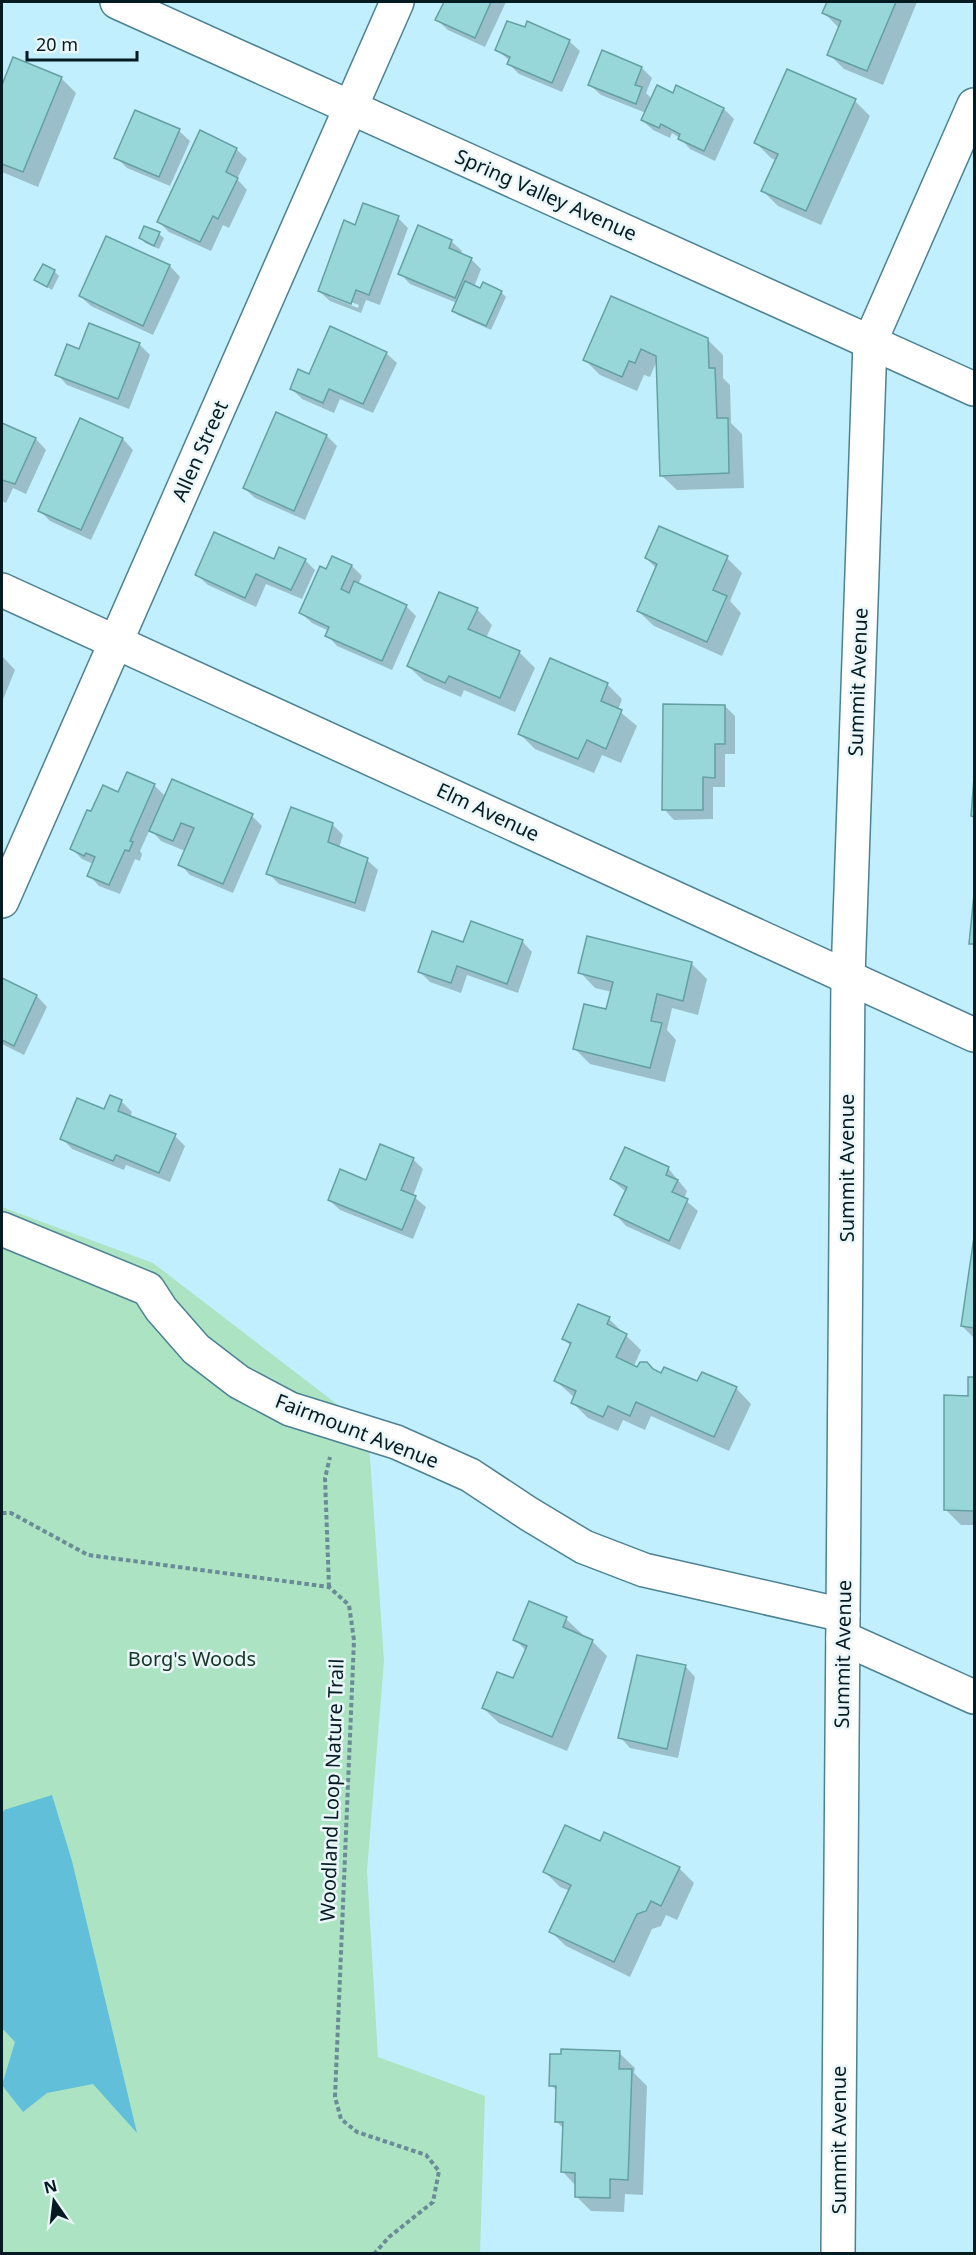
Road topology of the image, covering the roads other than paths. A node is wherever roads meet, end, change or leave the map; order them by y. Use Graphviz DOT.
graph roads {
  1 [pos="117,2"];
  2 [pos="397,2"];
  3 [pos="975,105"];
  4 [pos="351,107"];
  5 [pos="870,342"];
  6 [pos="975,389"];
  7 [pos="2,590"];
  8 [pos="116,642"];
  9 [pos="2,901"];
  10 [pos="848,977"];
  11 [pos="975,1035"];
  12 [pos="2,1229"];
  13 [pos="843,1627"];
  14 [pos="975,1697"];
  15 [pos="838,2253"];
  1 -- 4 [label="street, Spring Valley Avenue"];
  2 -- 4 [label="street, Allen Street"];
  3 -- 5 [label="street, Summit Avenue"];
  4 -- 5 [label="street, Spring Valley Avenue"];
  4 -- 8 [label="street, Allen Street"];
  5 -- 6 [label="street, Spring Valley Avenue"];
  5 -- 10 [label="street, Summit Avenue"];
  7 -- 8 [label="street, Elm Avenue"];
  8 -- 9 [label="street, Allen Street"];
  8 -- 10 [label="street, Elm Avenue"];
  10 -- 11 [label="street, Elm Avenue"];
  10 -- 13 [label="street, Summit Avenue"];
  12 -- 13 [label="street, Fairmount Avenue"];
  13 -- 14 [label="street, Fairmount Avenue"];
  13 -- 15 [label="street, Summit Avenue"];
}
